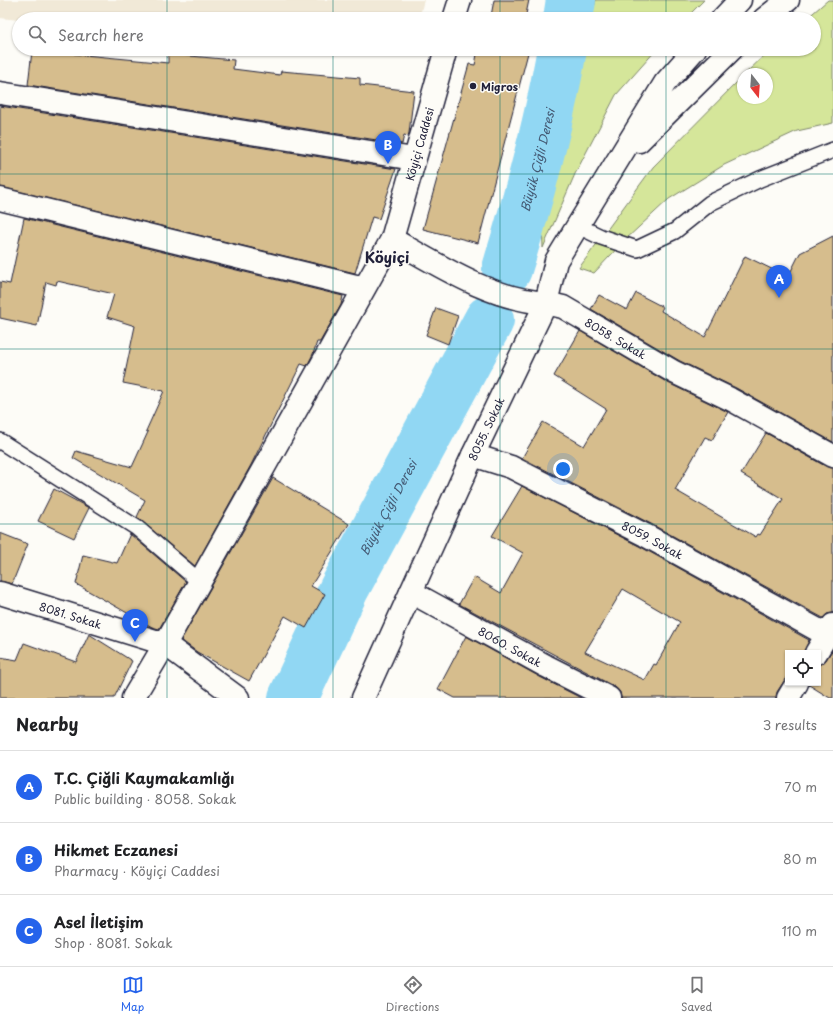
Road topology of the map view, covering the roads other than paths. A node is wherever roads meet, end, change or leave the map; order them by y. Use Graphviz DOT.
graph roads {
  1 [pos="460,0"];
  2 [pos="740,0"];
  3 [pos="788,0"];
  4 [pos="456,12"];
  5 [pos="729,12"];
  6 [pos="773,12"];
  7 [pos="444,56"];
  8 [pos="689,56"];
  9 [pos="725,56"];
  10 [pos="0,94"];
  11 [pos="833,150"];
  12 [pos="414,159"];
  13 [pos="616,164"];
  14 [pos="1,202"];
  15 [pos="578,226"];
  16 [pos="392,239"];
  17 [pos="364,288"];
  18 [pos="536,302"];
  19 [pos="0,441"];
  20 [pos="473,455"];
  21 [pos="833,456"];
  22 [pos="200,582"];
  23 [pos="411,592"];
  24 [pos="0,593"];
  25 [pos="830,630"];
  26 [pos="165,644"];
  27 [pos="818,650"];
  28 [pos="795,686"];
  29 [pos="132,698"];
  30 [pos="238,698"];
  31 [pos="363,698"];
  32 [pos="609,698"];
  33 [pos="788,698"];
  1 -- 4 [label="street"];
  2 -- 5 [label="street"];
  3 -- 6 [label="street"];
  7 -- 12 [label="street, Köyiçi Caddesi"];
  8 -- 13 [label="street"];
  9 -- 13 [label="street"];
  10 -- 12 [label="street"];
  11 -- 15 [label="lane"];
  12 -- 16 [label="street, Köyiçi Caddesi"];
  13 -- 15 [label="street, 8055. Sokak"];
  14 -- 17 [label="street"];
  15 -- 18 [label="street, 8055. Sokak"];
  16 -- 17 [label="street, Köyiçi Caddesi"];
  16 -- 18 [label="street, 8058. Sokak"];
  17 -- 22 [label="street, Köyiçi Caddesi"];
  18 -- 20 [label="street, 8055. Sokak"];
  18 -- 21 [label="street, 8058. Sokak"];
  19 -- 22 [label="lane"];
  20 -- 23 [label="street, 8055. Sokak"];
  20 -- 25 [label="street, 8059. Sokak"];
  22 -- 26 [label="street, Köyiçi Caddesi"];
  23 -- 31 [label="street, 8055. Sokak"];
  23 -- 32 [label="street, 8060. Sokak"];
  24 -- 26 [label="street, 8081. Sokak"];
  25 -- 27 [label="street"];
  26 -- 29 [label="street, Köyiçi Caddesi"];
  26 -- 30 [label="street, 8081. Sokak"];
  28 -- 33 [label="street"];
}
